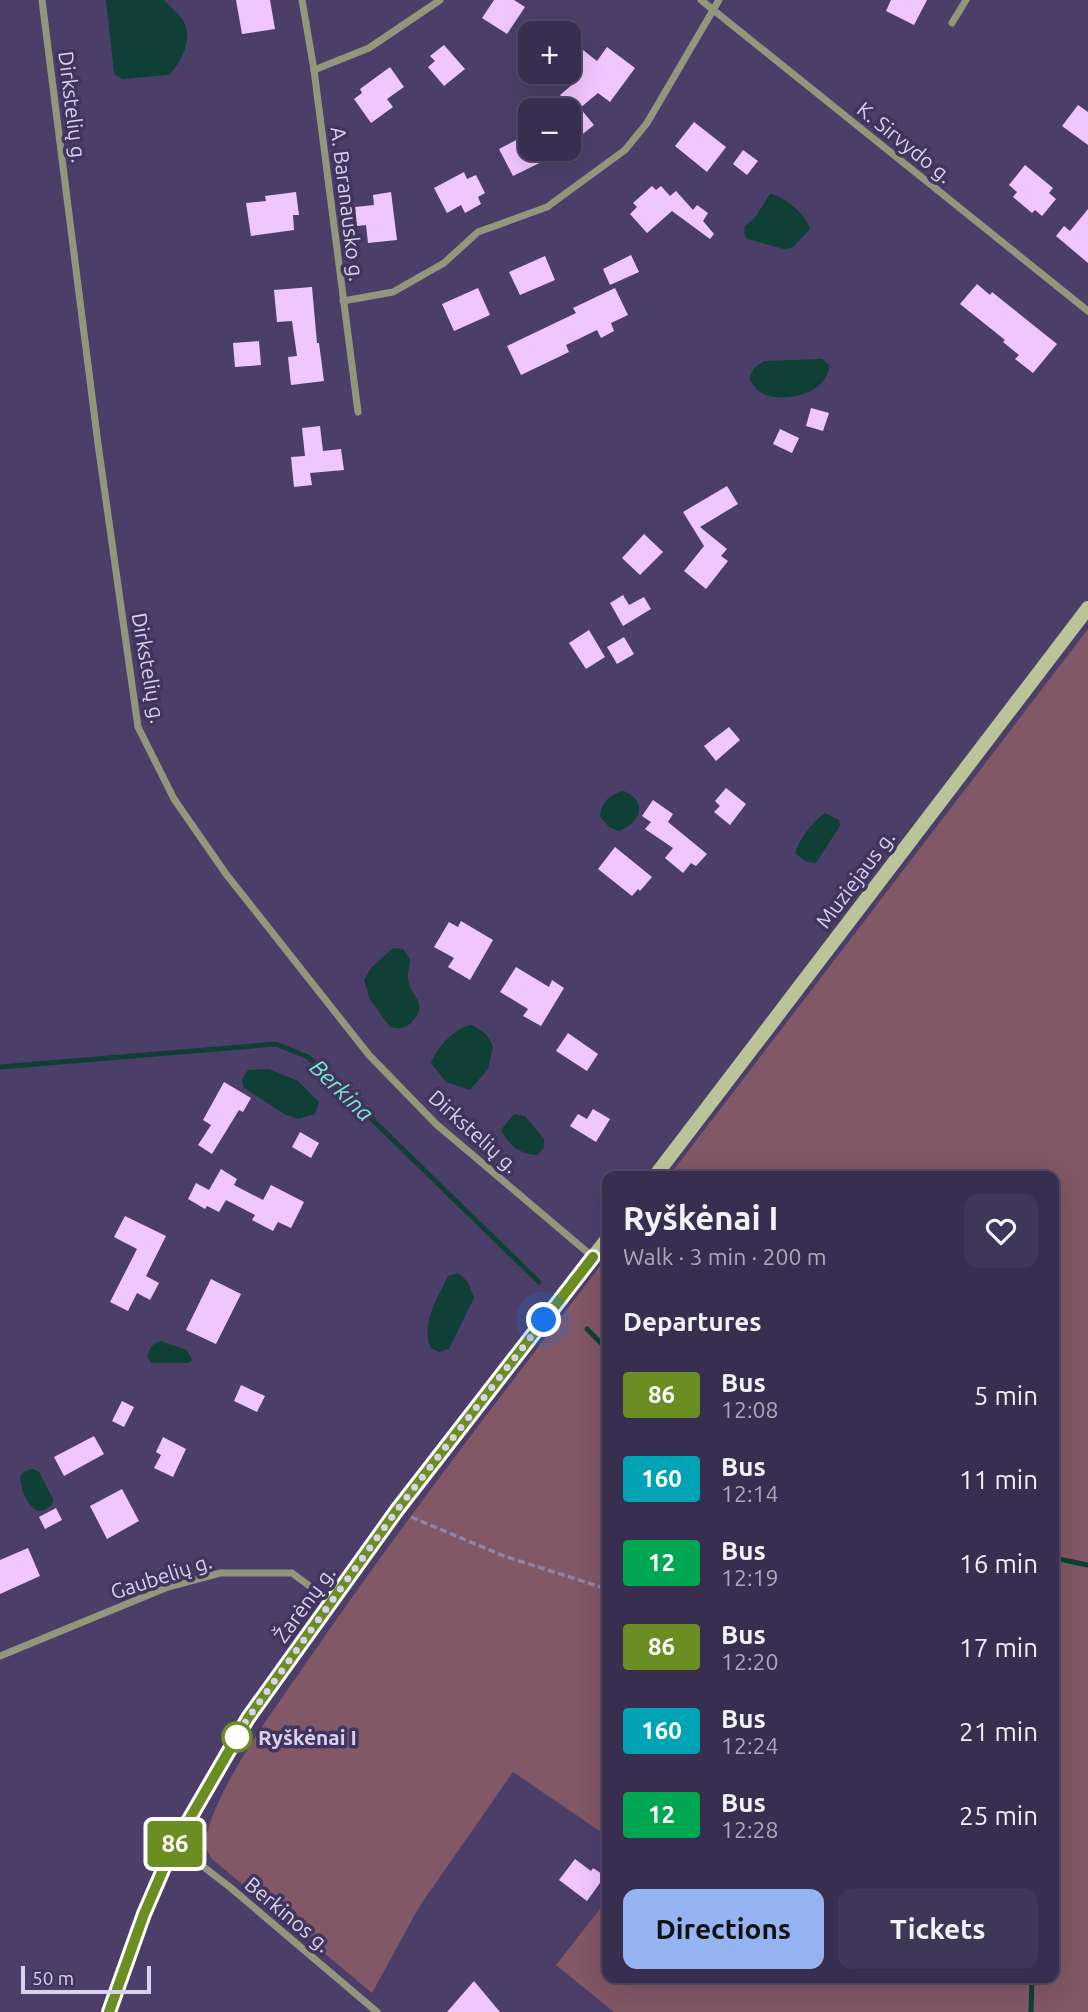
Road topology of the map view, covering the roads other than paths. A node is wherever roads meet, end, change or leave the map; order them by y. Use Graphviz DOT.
graph roads {
  1 [pos="42,0"];
  2 [pos="302,0"];
  3 [pos="440,0"];
  4 [pos="701,0"];
  5 [pos="719,0"];
  6 [pos="966,0"];
  7 [pos="713,10"];
  8 [pos="952,23"];
  9 [pos="314,70"];
  10 [pos="343,301"];
  11 [pos="1088,311"];
  12 [pos="358,412"];
  13 [pos="1088,608"];
  14 [pos="659,1171"];
  15 [pos="602,1245"];
  16 [pos="593,1257"];
  17 [pos="331,1602"];
  18 [pos="0,1656"];
  19 [pos="172,1849"];
  20 [pos="109,2012"];
  21 [pos="377,2012"];
  1 -- 16 [label="street, Dirkstelių g."];
  2 -- 9 [label="street, A. Baranausko g."];
  3 -- 9 [label="street"];
  4 -- 7 [label="street, K. Sirvydo g."];
  5 -- 7 [label="street"];
  6 -- 8 [label="street"];
  7 -- 10 [label="street"];
  7 -- 11 [label="street, K. Sirvydo g."];
  9 -- 10 [label="street, A. Baranausko g."];
  10 -- 12 [label="street, A. Baranausko g."];
  13 -- 14 [label="main road, Muziejaus g."];
  15 -- 16 [label="main road"];
  16 -- 17 [label="main road, Žarėnų g."];
  17 -- 18 [label="street, Gaubelių g."];
  17 -- 19 [label="main road, Žarėnų g."];
  19 -- 20 [label="main road, Žarėnų g."];
  19 -- 21 [label="street, Berkinos g."];
}
